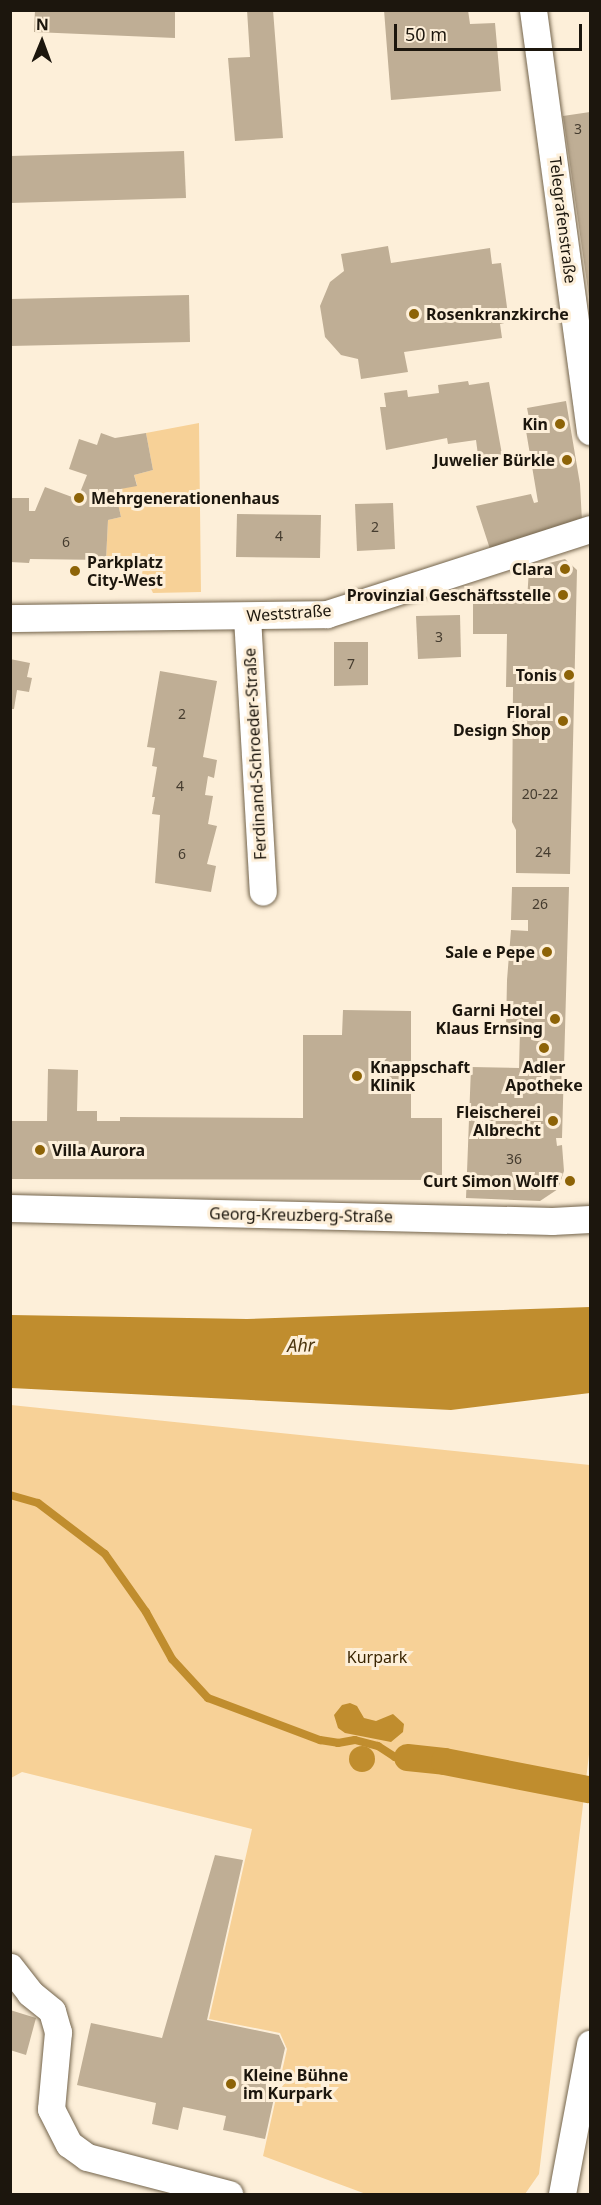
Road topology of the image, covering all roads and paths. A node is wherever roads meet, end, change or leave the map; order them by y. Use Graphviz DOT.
graph roads {
  1 [pos="533,10"];
  2 [pos="591,430"];
  3 [pos="591,529"];
  4 [pos="247,617"];
  5 [pos="10,618"];
  6 [pos="263,892"];
  7 [pos="10,1208"];
  8 [pos="591,1219"];
  9 [pos="10,1967"];
  10 [pos="591,2044"];
  11 [pos="591,2111"];
  12 [pos="572,2133"];
  13 [pos="229,2194"];
  14 [pos="562,2194"];
  1 -- 2 [label="street, Telegrafenstraße"];
  3 -- 4 [label="street, Weststraße"];
  4 -- 5 [label="street, Weststraße"];
  4 -- 6 [label="street, Ferdinand-Schroeder-Straße"];
  7 -- 8 [label="street, Georg-Kreuzberg-Straße"];
  9 -- 13 [label="street"];
  10 -- 12 [label="street"];
  11 -- 12 [label="street"];
  12 -- 14 [label="street"];
}
